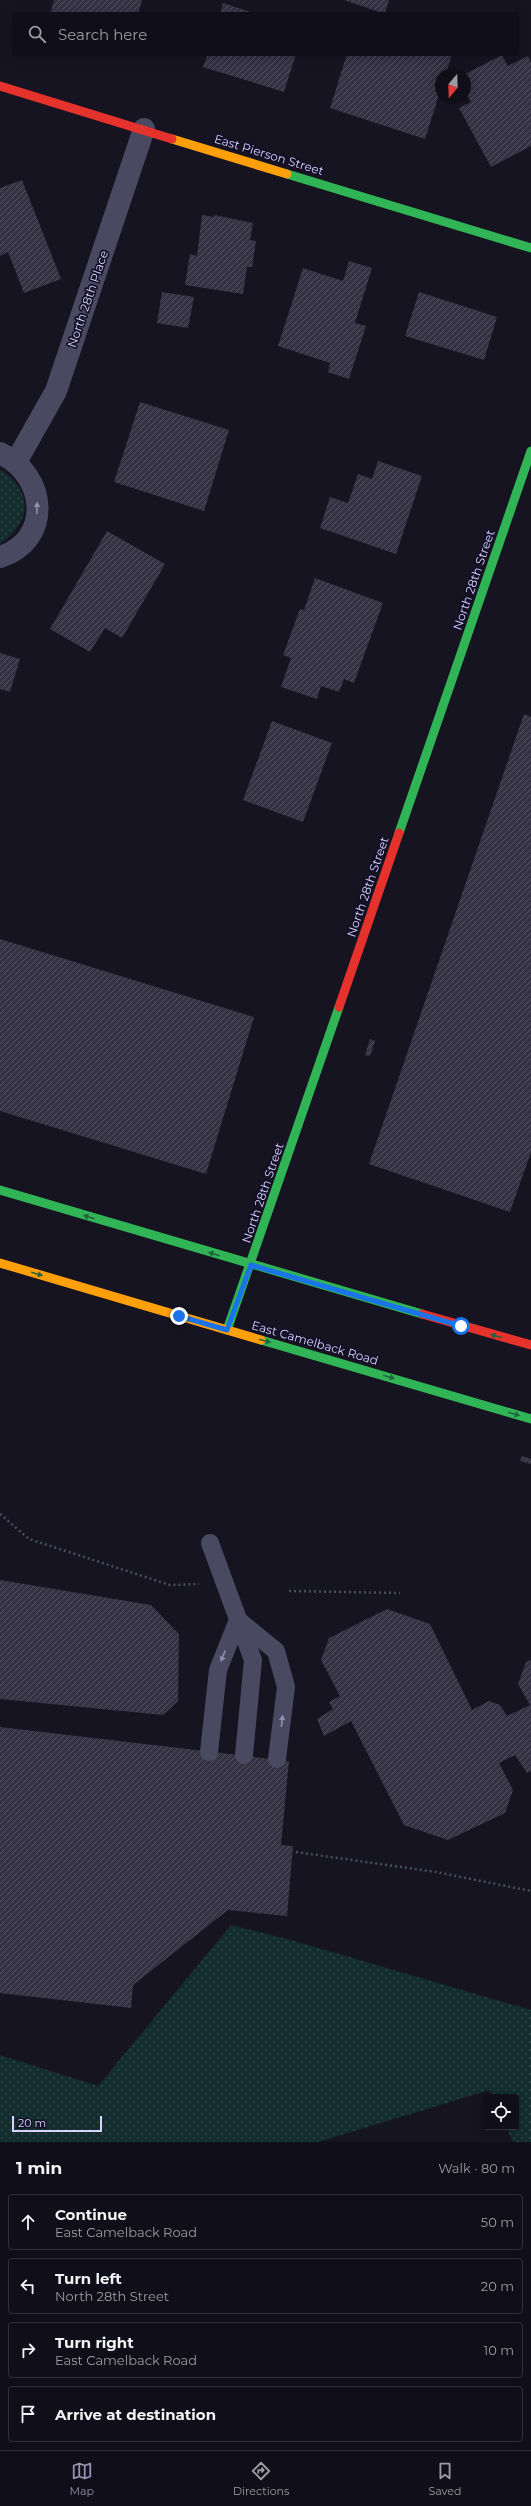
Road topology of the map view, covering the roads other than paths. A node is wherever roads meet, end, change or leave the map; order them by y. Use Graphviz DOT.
graph roads {
  1 [pos="0,86"];
  2 [pos="144,129"];
  3 [pos="531,248"];
  4 [pos="531,451"];
  5 [pos="8,458"];
  6 [pos="0,557"];
  7 [pos="0,1190"];
  8 [pos="0,1264"];
  9 [pos="251,1265"];
  10 [pos="227,1330"];
  11 [pos="531,1345"];
  12 [pos="531,1419"];
  13 [pos="210,1543"];
  14 [pos="238,1620"];
  15 [pos="208,1752"];
  16 [pos="244,1755"];
  17 [pos="278,1760"];
  1 -- 2 [label="street, East Pierson Street"];
  2 -- 3 [label="street, East Pierson Street"];
  2 -- 5 [label="street, North 28th Place"];
  4 -- 9 [label="street, North 28th Street"];
  6 -- 5 [label="street, North 28th Place, one-way"];
  9 -- 7 [label="street, one-way"];
  8 -- 10 [label="street, East Camelback Road, one-way"];
  9 -- 10 [label="street, North 28th Street"];
  11 -- 9 [label="street, one-way"];
  10 -- 12 [label="street, East Camelback Road, one-way"];
  13 -- 14 [label="lane"];
  14 -- 15 [label="lane, one-way"];
  14 -- 16 [label="lane"];
  17 -- 14 [label="lane, one-way"];
}
